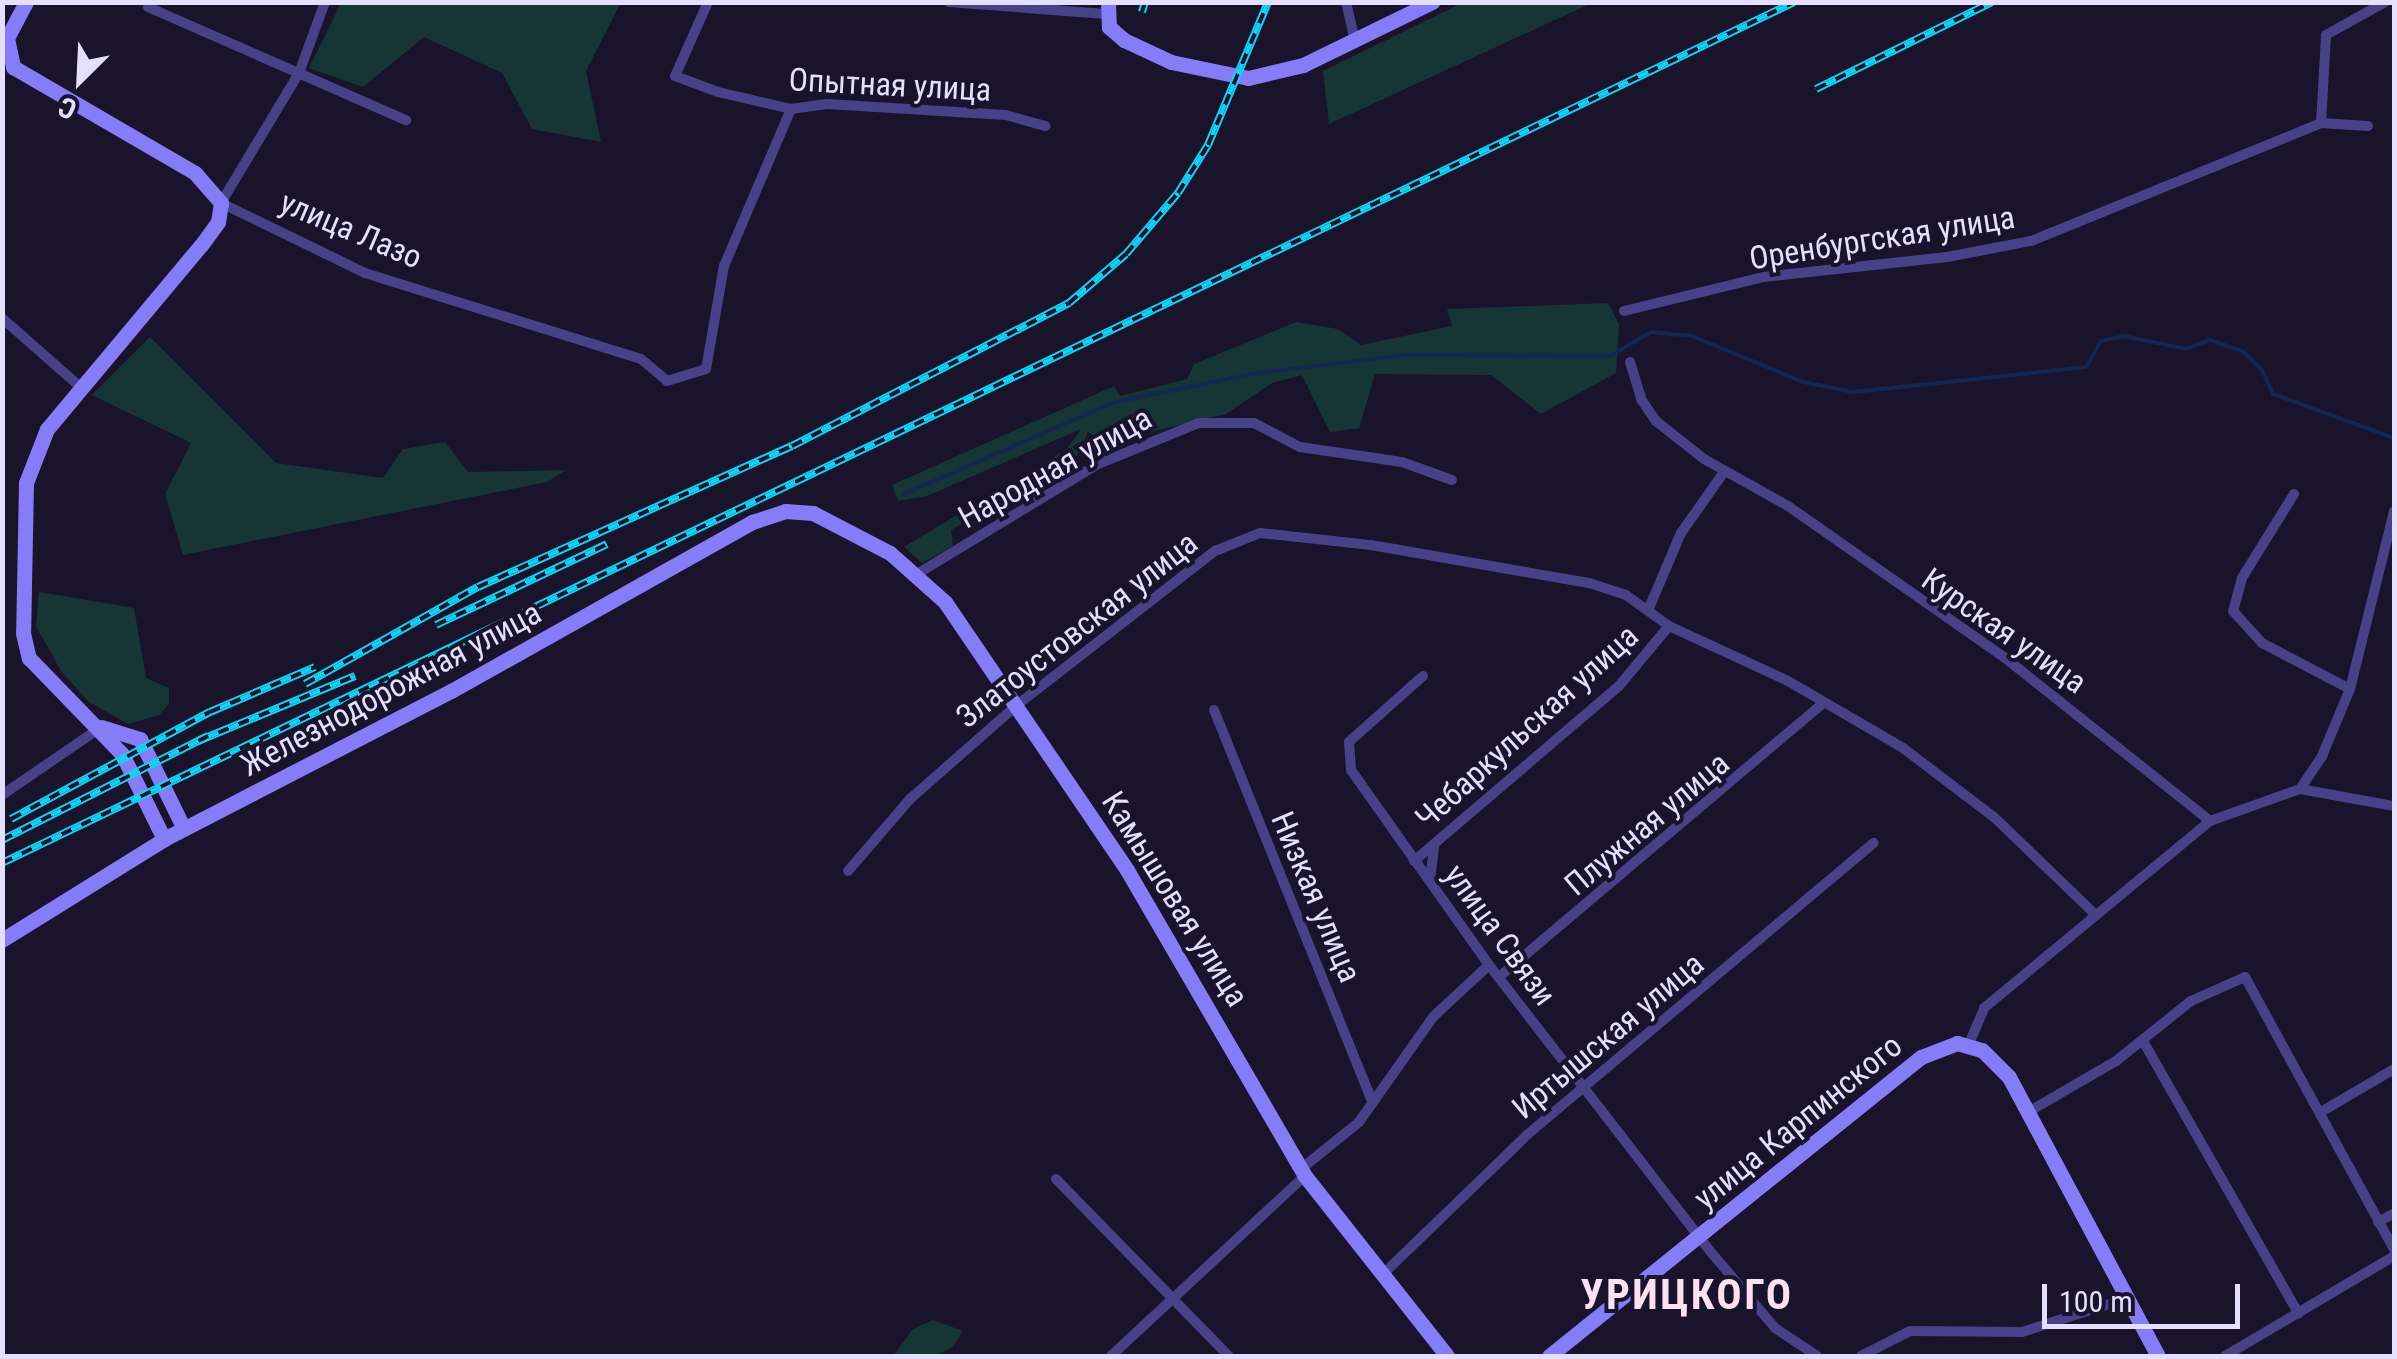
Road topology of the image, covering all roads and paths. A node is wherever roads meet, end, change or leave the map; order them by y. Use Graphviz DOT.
graph roads {
  1 [pos="26,2"];
  2 [pos="325,2"];
  3 [pos="708,2"];
  4 [pos="949,2"];
  5 [pos="1346,2"];
  6 [pos="1432,2"];
  7 [pos="2385,2"];
  8 [pos="148,7"];
  9 [pos="1107,8"];
  10 [pos="1354,41"];
  11 [pos="299,72"];
  12 [pos="790,109"];
  13 [pos="406,120"];
  14 [pos="2321,124"];
  15 [pos="1045,126"];
  16 [pos="2368,126"];
  17 [pos="221,203"];
  18 [pos="1624,310"];
  19 [pos="2,318"];
  20 [pos="1630,362"];
  21 [pos="79,386"];
  22 [pos="1724,472"];
  23 [pos="1452,480"];
  24 [pos="2294,494"];
  25 [pos="813,512"];
  26 [pos="2394,512"];
  27 [pos="917,574"];
  28 [pos="1648,608"];
  29 [pos="1669,626"];
  30 [pos="1423,676"];
  31 [pos="2350,688"];
  32 [pos="1822,704"];
  33 [pos="1017,705"];
  34 [pos="1214,710"];
  35 [pos="101,728"];
  36 [pos="2300,789"];
  37 [pos="2,795"];
  38 [pos="2394,806"];
  39 [pos="2210,821"];
  40 [pos="184,829"];
  41 [pos="164,839"];
  42 [pos="1874,843"];
  43 [pos="1434,847"];
  44 [pos="1414,860"];
  45 [pos="848,871"];
  46 [pos="1430,882"];
  47 [pos="2096,915"];
  48 [pos="2,940"];
  49 [pos="1489,965"];
  50 [pos="1499,977"];
  51 [pos="2143,1041"];
  52 [pos="1969,1044"];
  53 [pos="2394,1068"];
  54 [pos="1582,1088"];
  55 [pos="1373,1104"];
  56 [pos="2028,1112"];
  57 [pos="2321,1112"];
  58 [pos="1303,1173"];
  59 [pos="1056,1179"];
  60 [pos="2394,1213"];
  61 [pos="2378,1222"];
  62 [pos="1699,1237"];
  63 [pos="2394,1253"];
  64 [pos="1382,1275"];
  65 [pos="1171,1298"];
  66 [pos="2125,1299"];
  67 [pos="2299,1314"];
  68 [pos="1111,1356"];
  69 [pos="1229,1356"];
  70 [pos="1448,1356"];
  71 [pos="1549,1356"];
  72 [pos="1817,1356"];
  73 [pos="1861,1356"];
  74 [pos="2158,1356"];
  75 [pos="2225,1356"];
  1 -- 17 [label="main road, улица Лазо"];
  2 -- 11 [label="street"];
  3 -- 12 [label="street, Опытная улица"];
  4 -- 9 [label="street"];
  5 -- 10 [label="street"];
  6 -- 10 [label="main road"];
  7 -- 14 [label="street"];
  8 -- 11 [label="street"];
  9 -- 10 [label="main road"];
  11 -- 13 [label="street"];
  11 -- 17 [label="street"];
  12 -- 15 [label="street, Опытная улица"];
  12 -- 17 [label="street, улица Лазо"];
  14 -- 16 [label="street, Оренбургская улица"];
  14 -- 18 [label="street, Оренбургская улица"];
  17 -- 21 [label="main road"];
  19 -- 21 [label="street"];
  20 -- 22 [label="street, Курская улица"];
  21 -- 35 [label="main road"];
  22 -- 28 [label="street, Чебаркульская улица"];
  22 -- 39 [label="street, Курская улица"];
  23 -- 27 [label="street, Народная улица"];
  24 -- 31 [label="street"];
  25 -- 27 [label="main road, Камышовая улица"];
  25 -- 40 [label="main road, Железнодорожная улица"];
  26 -- 31 [label="street"];
  27 -- 33 [label="main road, Камышовая улица"];
  28 -- 29 [label="street, Златоустовская улица"];
  28 -- 33 [label="street, Златоустовская улица"];
  29 -- 32 [label="street, Златоустовская улица"];
  29 -- 43 [label="street, Чебаркульская улица"];
  30 -- 44 [label="street, улица Связи"];
  31 -- 36 [label="street"];
  32 -- 47 [label="street, Златоустовская улица"];
  32 -- 50 [label="street, Плужная улица"];
  33 -- 45 [label="street, Златоустовская улица"];
  33 -- 58 [label="main road, Камышовая улица"];
  34 -- 55 [label="street, Низкая улица"];
  35 -- 37 [label="street"];
  35 -- 40 [label="main road"];
  35 -- 41 [label="main road"];
  36 -- 38 [label="street"];
  36 -- 39 [label="street"];
  39 -- 47 [label="street"];
  40 -- 41 [label="main road, Железнодорожная улица"];
  41 -- 48 [label="main road, Железнодорожная улица"];
  42 -- 54 [label="street, Иртышская улица"];
  43 -- 44 [label="street, Чебаркульская улица"];
  43 -- 46 [label="street"];
  44 -- 46 [label="street, улица Связи"];
  46 -- 49 [label="street, улица Связи"];
  47 -- 52 [label="street"];
  49 -- 50 [label="street, улица Связи"];
  49 -- 55 [label="street"];
  50 -- 54 [label="street, улица Связи"];
  51 -- 56 [label="street"];
  51 -- 57 [label="street"];
  51 -- 67 [label="street"];
  52 -- 56 [label="main road"];
  52 -- 62 [label="main road, улица Карпинского"];
  53 -- 57 [label="street"];
  54 -- 62 [label="street, улица Связи"];
  54 -- 64 [label="street, Иртышская улица"];
  55 -- 58 [label="street"];
  56 -- 66 [label="main road"];
  57 -- 61 [label="street"];
  58 -- 64 [label="main road, Камышовая улица"];
  58 -- 65 [label="street"];
  59 -- 65 [label="street"];
  60 -- 61 [label="street"];
  61 -- 63 [label="street"];
  62 -- 71 [label="main road, улица Карпинского"];
  62 -- 72 [label="street, улица Связи"];
  63 -- 67 [label="street"];
  64 -- 70 [label="main road, Камышовая улица"];
  65 -- 68 [label="street"];
  65 -- 69 [label="street"];
  66 -- 73 [label="street"];
  66 -- 74 [label="main road"];
  67 -- 75 [label="street"];
}
